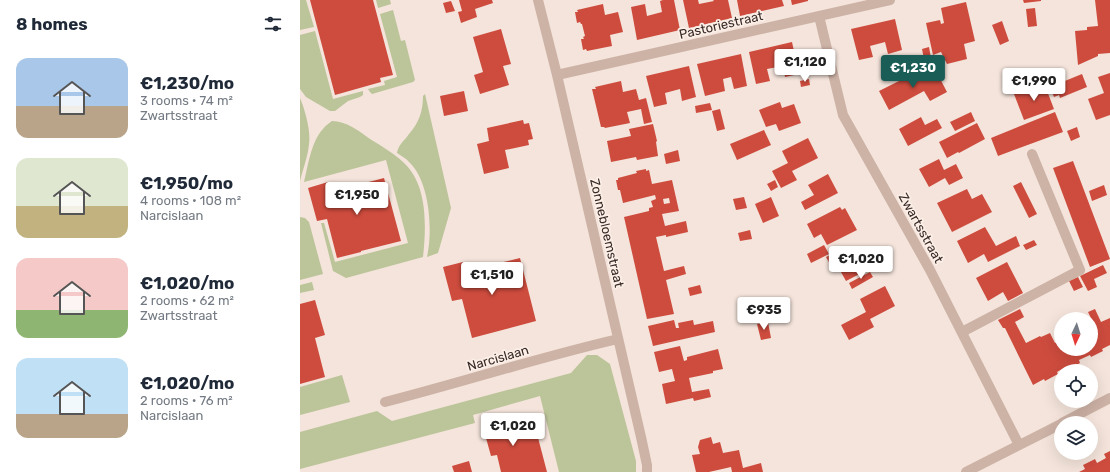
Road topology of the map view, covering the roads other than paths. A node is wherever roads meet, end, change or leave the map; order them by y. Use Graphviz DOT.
graph roads {
  1 [pos="538,0"];
  2 [pos="890,0"];
  3 [pos="819,16"];
  4 [pos="558,75"];
  5 [pos="1032,154"];
  6 [pos="962,332"];
  7 [pos="618,339"];
  8 [pos="1110,398"];
  9 [pos="384,402"];
  10 [pos="1075,416"];
  11 [pos="1054,427"];
  12 [pos="1019,445"];
  13 [pos="647,472"];
  14 [pos="966,472"];
  1 -- 4 [label="street, Zonnebloemstraat"];
  2 -- 3 [label="street, Pastoriestraat"];
  3 -- 4 [label="street, Pastoriestraat"];
  3 -- 6 [label="street, Zwartsstraat"];
  4 -- 7 [label="street, Zonnebloemstraat"];
  5 -- 6 [label="street"];
  6 -- 12 [label="street, Zwartsstraat"];
  7 -- 9 [label="street, Narcislaan"];
  7 -- 13 [label="street, Zonnebloemstraat"];
  8 -- 10 [label="street"];
  11 -- 12 [label="street"];
  12 -- 14 [label="street"];
}
